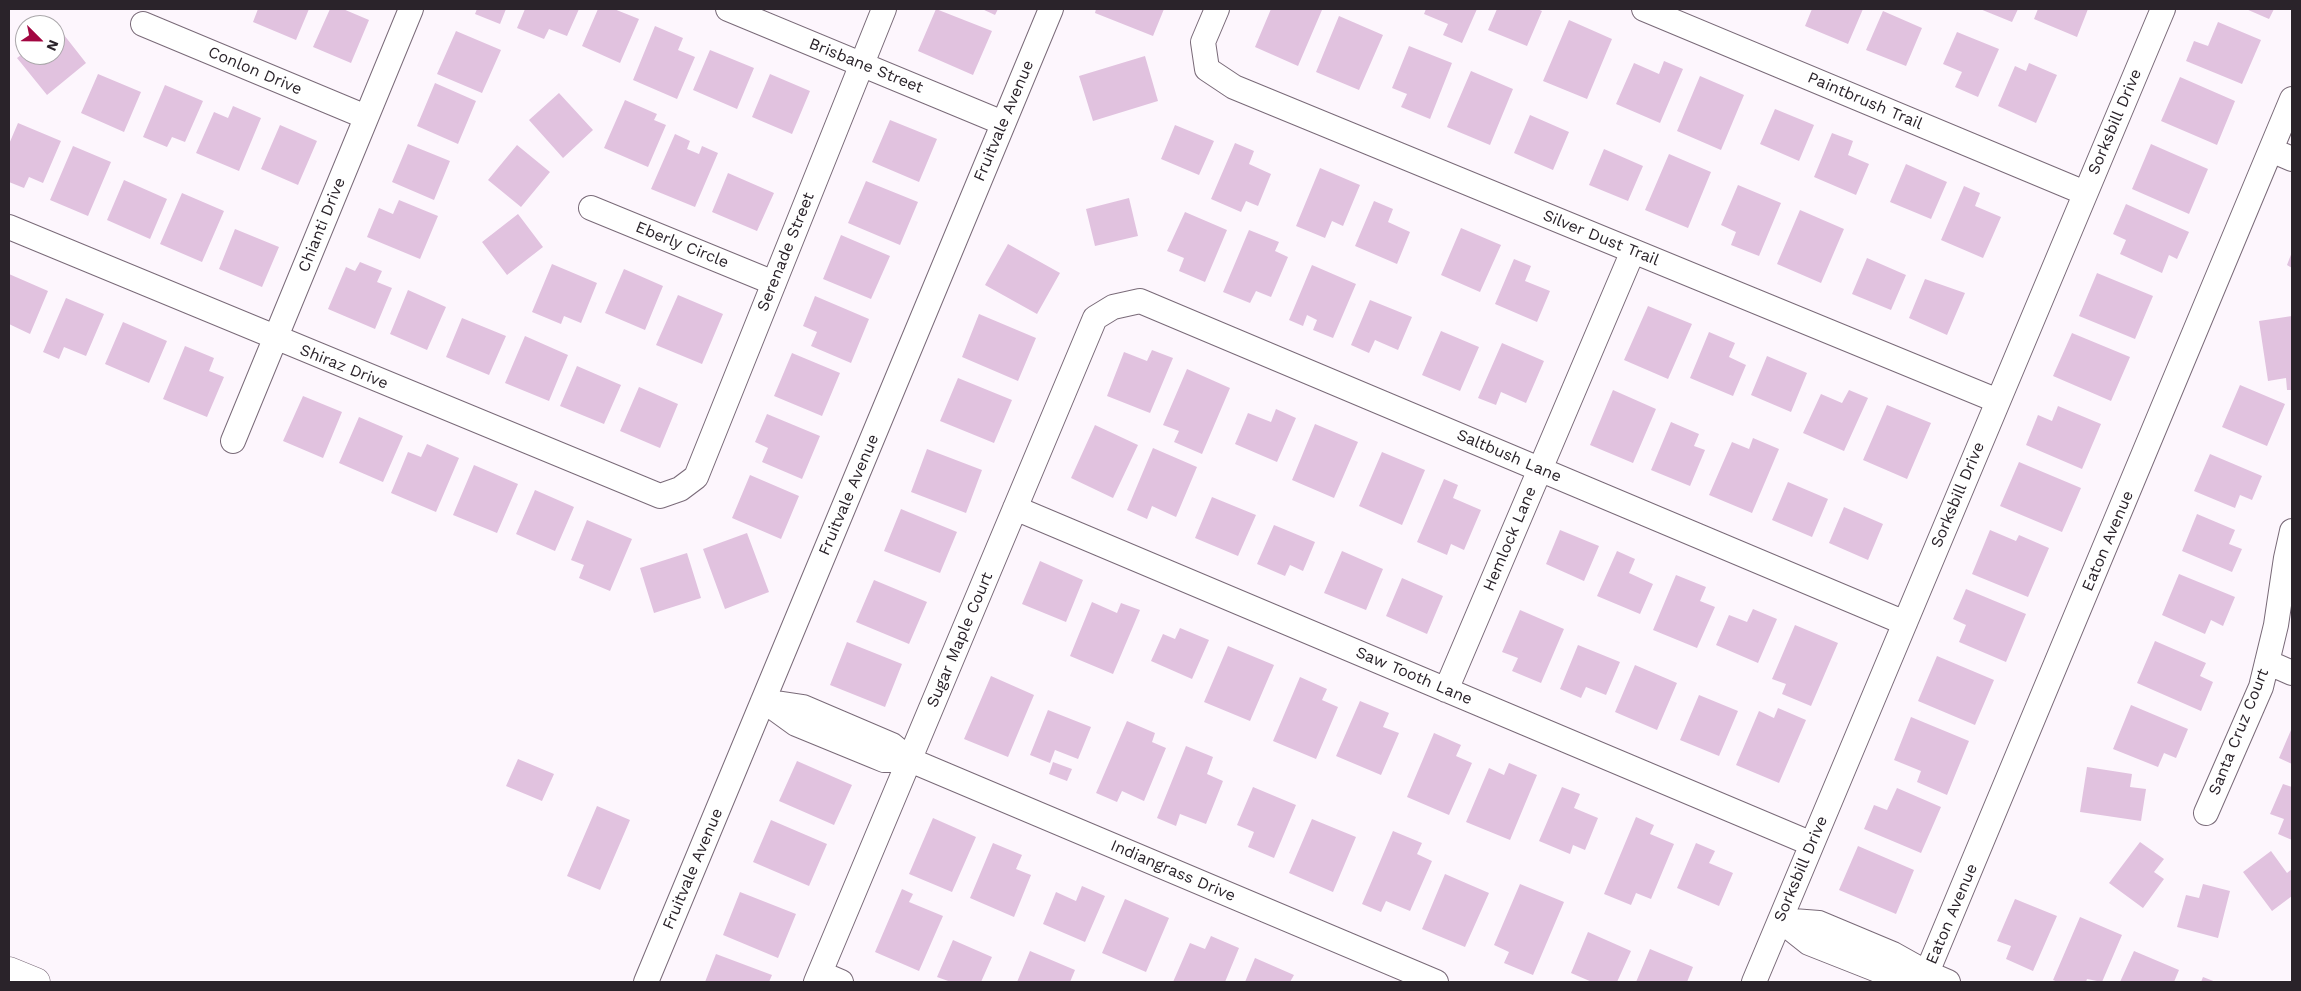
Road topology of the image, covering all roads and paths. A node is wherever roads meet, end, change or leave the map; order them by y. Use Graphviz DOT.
graph roads {
  1 [pos="411,9"];
  2 [pos="728,9"];
  3 [pos="884,9"];
  4 [pos="1051,9"];
  5 [pos="1217,9"];
  6 [pos="1644,9"];
  7 [pos="2163,9"];
  8 [pos="143,24"];
  9 [pos="861,64"];
  10 [pos="2292,99"];
  11 [pos="366,117"];
  12 [pos="1003,123"];
  13 [pos="2282,154"];
  14 [pos="2086,192"];
  15 [pos="591,208"];
  16 [pos="9,227"];
  17 [pos="1632,251"];
  18 [pos="774,283"];
  19 [pos="1113,307"];
  20 [pos="275,338"];
  21 [pos="1998,401"];
  22 [pos="233,441"];
  23 [pos="1540,469"];
  24 [pos="680,489"];
  25 [pos="1015,508"];
  26 [pos="2292,531"];
  27 [pos="1905,623"];
  28 [pos="2267,662"];
  29 [pos="2292,673"];
  30 [pos="1446,690"];
  31 [pos="763,701"];
  32 [pos="910,760"];
  33 [pos="2206,813"];
  34 [pos="1812,844"];
  35 [pos="1780,920"];
  36 [pos="9,971"];
  37 [pos="818,978"];
  38 [pos="1933,979"];
  39 [pos="36,982"];
  40 [pos="646,982"];
  41 [pos="841,982"];
  42 [pos="1436,982"];
  43 [pos="1754,982"];
  1 -- 11 [label="street, Chianti Drive"];
  2 -- 9 [label="street, Brisbane Street"];
  3 -- 9 [label="street, Serenade Street"];
  4 -- 12 [label="street, Fruitvale Avenue"];
  5 -- 17 [label="street, Silver Dust Trail"];
  6 -- 14 [label="street, Paintbrush Trail"];
  7 -- 14 [label="street, Sorksbill Drive"];
  8 -- 11 [label="street, Conlon Drive"];
  9 -- 12 [label="street, Brisbane Street"];
  9 -- 18 [label="street, Serenade Street"];
  10 -- 13 [label="street, Eaton Avenue"];
  11 -- 20 [label="street, Chianti Drive"];
  12 -- 31 [label="street, Fruitvale Avenue"];
  13 -- 38 [label="street, Eaton Avenue"];
  14 -- 21 [label="street, Sorksbill Drive"];
  15 -- 18 [label="street, Eberly Circle"];
  16 -- 20 [label="street, Shiraz Drive"];
  17 -- 21 [label="street, Silver Dust Trail"];
  17 -- 23 [label="street, Hemlock Lane"];
  18 -- 24 [label="street, Serenade Street"];
  19 -- 23 [label="street, Saltbush Lane"];
  19 -- 25 [label="street, Sugar Maple Court"];
  20 -- 22 [label="street, Chianti Drive"];
  20 -- 24 [label="street, Shiraz Drive"];
  21 -- 27 [label="street, Sorksbill Drive"];
  23 -- 27 [label="street, Saltbush Lane"];
  23 -- 30 [label="street, Hemlock Lane"];
  25 -- 30 [label="street, Saw Tooth Lane"];
  25 -- 32 [label="street, Sugar Maple Court"];
  26 -- 28 [label="street, Santa Cruz Court"];
  27 -- 34 [label="street, Sorksbill Drive"];
  28 -- 29 [label="street"];
  28 -- 33 [label="street, Santa Cruz Court"];
  30 -- 34 [label="street, Saw Tooth Lane"];
  31 -- 32 [label="street, Indiangrass Drive"];
  31 -- 40 [label="street, Fruitvale Avenue"];
  32 -- 37 [label="street, Sugar Maple Court"];
  32 -- 42 [label="street, Indiangrass Drive"];
  34 -- 35 [label="street, Sorksbill Drive"];
  35 -- 38 [label="street"];
  35 -- 43 [label="street, Sorksbill Drive"];
  36 -- 39 [label="highway"];
  37 -- 41 [label="street"];
}
